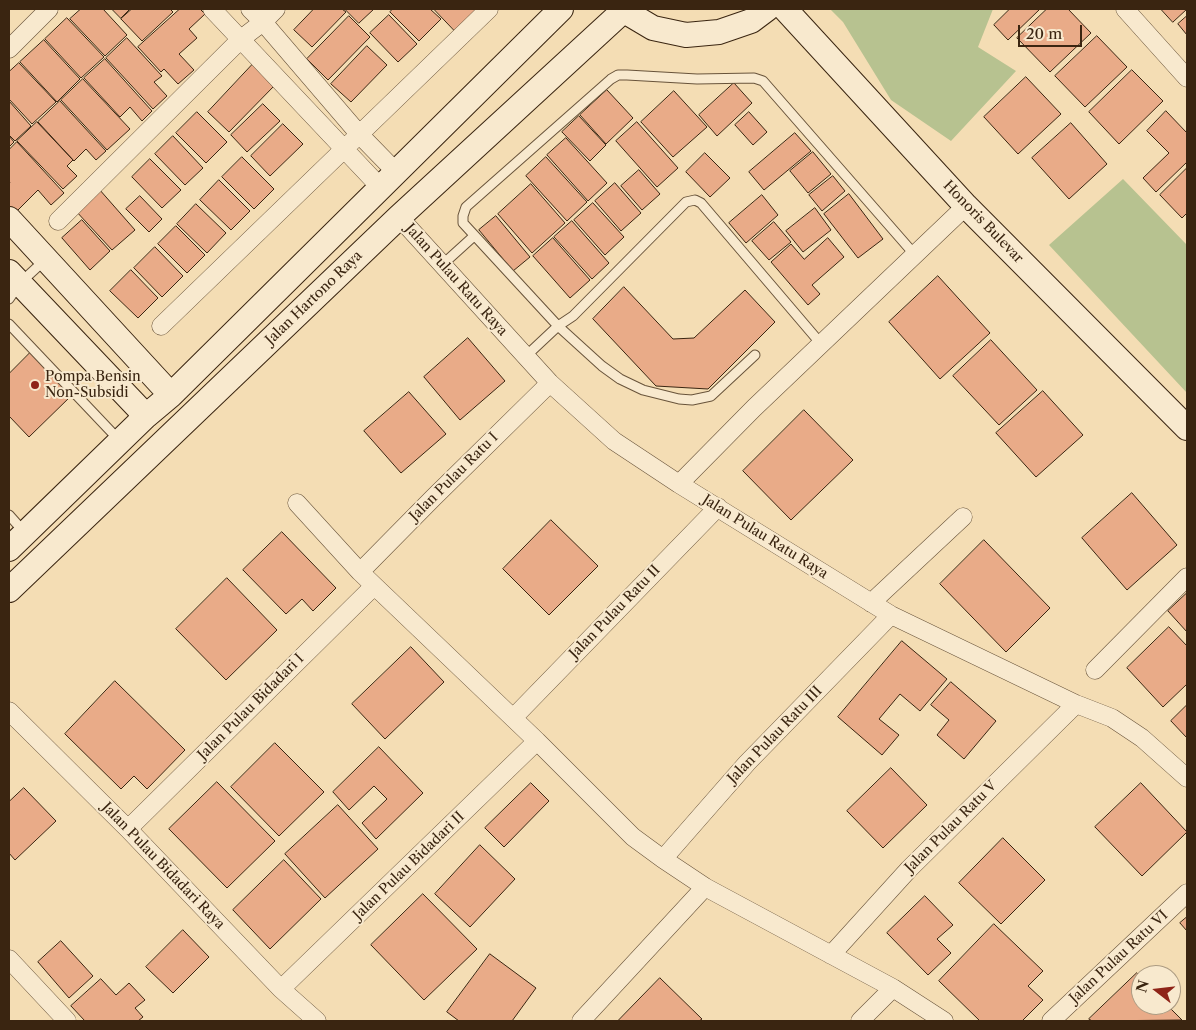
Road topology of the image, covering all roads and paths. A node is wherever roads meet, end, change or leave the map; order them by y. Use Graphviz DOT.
graph roads {
  1 [pos="50,9"];
  2 [pos="212,9"];
  3 [pos="250,9"];
  4 [pos="276,9"];
  5 [pos="489,9"];
  6 [pos="561,9"];
  7 [pos="767,9"];
  8 [pos="785,9"];
  9 [pos="1125,9"];
  10 [pos="622,10"];
  11 [pos="263,22"];
  12 [pos="241,39"];
  13 [pos="9,49"];
  14 [pos="1187,78"];
  15 [pos="359,134"];
  16 [pos="344,149"];
  17 [pos="389,180"];
  18 [pos="966,206"];
  19 [pos="399,218"];
  20 [pos="9,219"];
  21 [pos="58,221"];
  22 [pos="474,236"];
  23 [pos="915,255"];
  24 [pos="46,259"];
  25 [pos="442,265"];
  26 [pos="12,285"];
  27 [pos="9,324"];
  28 [pos="161,326"];
  29 [pos="558,326"];
  30 [pos="822,345"];
  31 [pos="526,356"];
  32 [pos="755,356"];
  33 [pos="550,383"];
  34 [pos="172,395"];
  35 [pos="146,416"];
  36 [pos="1187,428"];
  37 [pos="120,440"];
  38 [pos="680,484"];
  39 [pos="297,503"];
  40 [pos="718,507"];
  41 [pos="9,515"];
  42 [pos="963,517"];
  43 [pos="17,541"];
  44 [pos="360,572"];
  45 [pos="1187,577"];
  46 [pos="374,586"];
  47 [pos="9,590"];
  48 [pos="871,603"];
  49 [pos="891,614"];
  50 [pos="1096,670"];
  51 [pos="1076,704"];
  52 [pos="9,711"];
  53 [pos="513,718"];
  54 [pos="537,741"];
  55 [pos="1187,778"];
  56 [pos="128,829"];
  57 [pos="662,859"];
  58 [pos="705,887"];
  59 [pos="1187,893"];
  60 [pos="831,955"];
  61 [pos="9,959"];
  62 [pos="893,988"];
  63 [pos="281,989"];
  64 [pos="67,1021"];
  65 [pos="317,1021"];
  66 [pos="581,1021"];
  67 [pos="860,1021"];
  68 [pos="944,1021"];
  69 [pos="1051,1021"];
  1 -- 13 [label="street"];
  2 -- 12 [label="street"];
  3 -- 11 [label="street"];
  4 -- 11 [label="street"];
  5 -- 15 [label="street"];
  6 -- 17 [label="street"];
  7 -- 10 [label="street"];
  8 -- 18 [label="street, Honoris Bulevar"];
  9 -- 14 [label="street"];
  10 -- 19 [label="street, Jalan Hartono Raya"];
  11 -- 12 [label="street"];
  11 -- 15 [label="street"];
  12 -- 16 [label="street"];
  12 -- 21 [label="street"];
  15 -- 16 [label="street"];
  15 -- 17 [label="street"];
  16 -- 17 [label="street"];
  16 -- 28 [label="street"];
  17 -- 34 [label="street"];
  18 -- 23 [label="street"];
  18 -- 36 [label="street, Honoris Bulevar"];
  19 -- 25 [label="street, Jalan Pulau Ratu Raya"];
  19 -- 47 [label="street, Jalan Hartono Raya"];
  20 -- 24 [label="street"];
  22 -- 23 [label="lane"];
  22 -- 25 [label="lane"];
  22 -- 29 [label="lane"];
  23 -- 30 [label="street"];
  24 -- 26 [label="lane"];
  24 -- 34 [label="street"];
  25 -- 31 [label="street, Jalan Pulau Ratu Raya"];
  26 -- 35 [label="street"];
  27 -- 37 [label="lane"];
  29 -- 30 [label="lane"];
  29 -- 31 [label="lane"];
  29 -- 32 [label="lane"];
  30 -- 38 [label="street"];
  31 -- 33 [label="street, Jalan Pulau Ratu Raya"];
  33 -- 38 [label="street, Jalan Pulau Ratu Raya"];
  33 -- 44 [label="street, Jalan Pulau Ratu I"];
  34 -- 35 [label="street"];
  35 -- 37 [label="street"];
  37 -- 43 [label="street"];
  38 -- 40 [label="street, Jalan Pulau Ratu Raya"];
  39 -- 44 [label="street"];
  40 -- 48 [label="street, Jalan Pulau Ratu Raya"];
  40 -- 53 [label="street, Jalan Pulau Ratu II"];
  41 -- 43 [label="lane"];
  42 -- 48 [label="street"];
  44 -- 46 [label="street"];
  45 -- 50 [label="street"];
  46 -- 53 [label="street"];
  46 -- 56 [label="street, Jalan Pulau Bidadari I"];
  48 -- 49 [label="street, Jalan Pulau Ratu Raya"];
  49 -- 51 [label="street, Jalan Pulau Ratu Raya"];
  49 -- 57 [label="street, Jalan Pulau Ratu III"];
  51 -- 55 [label="street, Jalan Pulau Ratu Raya"];
  51 -- 60 [label="street, Jalan Pulau Ratu V"];
  52 -- 56 [label="street, Jalan Pulau Bidadari Raya"];
  53 -- 54 [label="street"];
  54 -- 57 [label="street"];
  54 -- 63 [label="street, Jalan Pulau Bidadari II"];
  56 -- 63 [label="street, Jalan Pulau Bidadari Raya"];
  57 -- 58 [label="street"];
  58 -- 60 [label="street"];
  58 -- 66 [label="street"];
  59 -- 69 [label="street, Jalan Pulau Ratu VI"];
  60 -- 62 [label="street"];
  61 -- 64 [label="street"];
  62 -- 67 [label="street"];
  62 -- 68 [label="street"];
  63 -- 65 [label="street, Jalan Pulau Bidadari Raya"];
}
